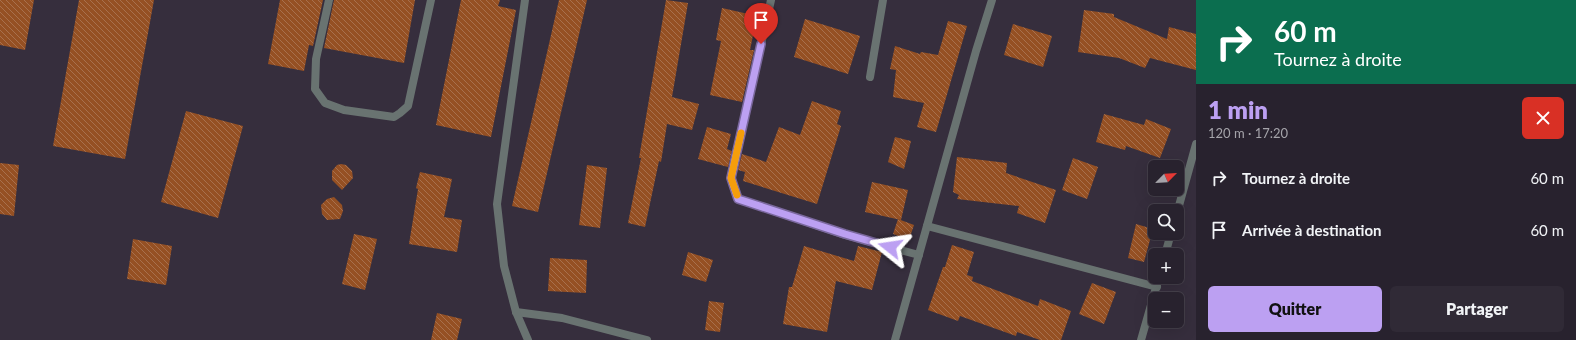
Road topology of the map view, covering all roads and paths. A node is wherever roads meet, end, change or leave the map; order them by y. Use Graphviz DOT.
graph roads {
  1 [pos="329,0"];
  2 [pos="431,0"];
  3 [pos="525,0"];
  4 [pos="771,0"];
  5 [pos="883,0"];
  6 [pos="992,0"];
  7 [pos="870,77"];
  8 [pos="1196,144"];
  9 [pos="1179,204"];
  10 [pos="927,226"];
  11 [pos="919,255"];
  12 [pos="1158,284"];
  13 [pos="1157,287"];
  14 [pos="516,312"];
  15 [pos="528,340"];
  16 [pos="647,340"];
  17 [pos="895,340"];
  18 [pos="1140,340"];
  1 -- 2 [label="street"];
  3 -- 14 [label="street"];
  4 -- 11 [label="street"];
  5 -- 7 [label="street"];
  6 -- 10 [label="street"];
  8 -- 9 [label="street"];
  10 -- 11 [label="street"];
  10 -- 13 [label="street"];
  11 -- 17 [label="street"];
  12 -- 13 [label="street"];
  13 -- 18 [label="street"];
  14 -- 15 [label="street"];
  14 -- 16 [label="street"];
}
